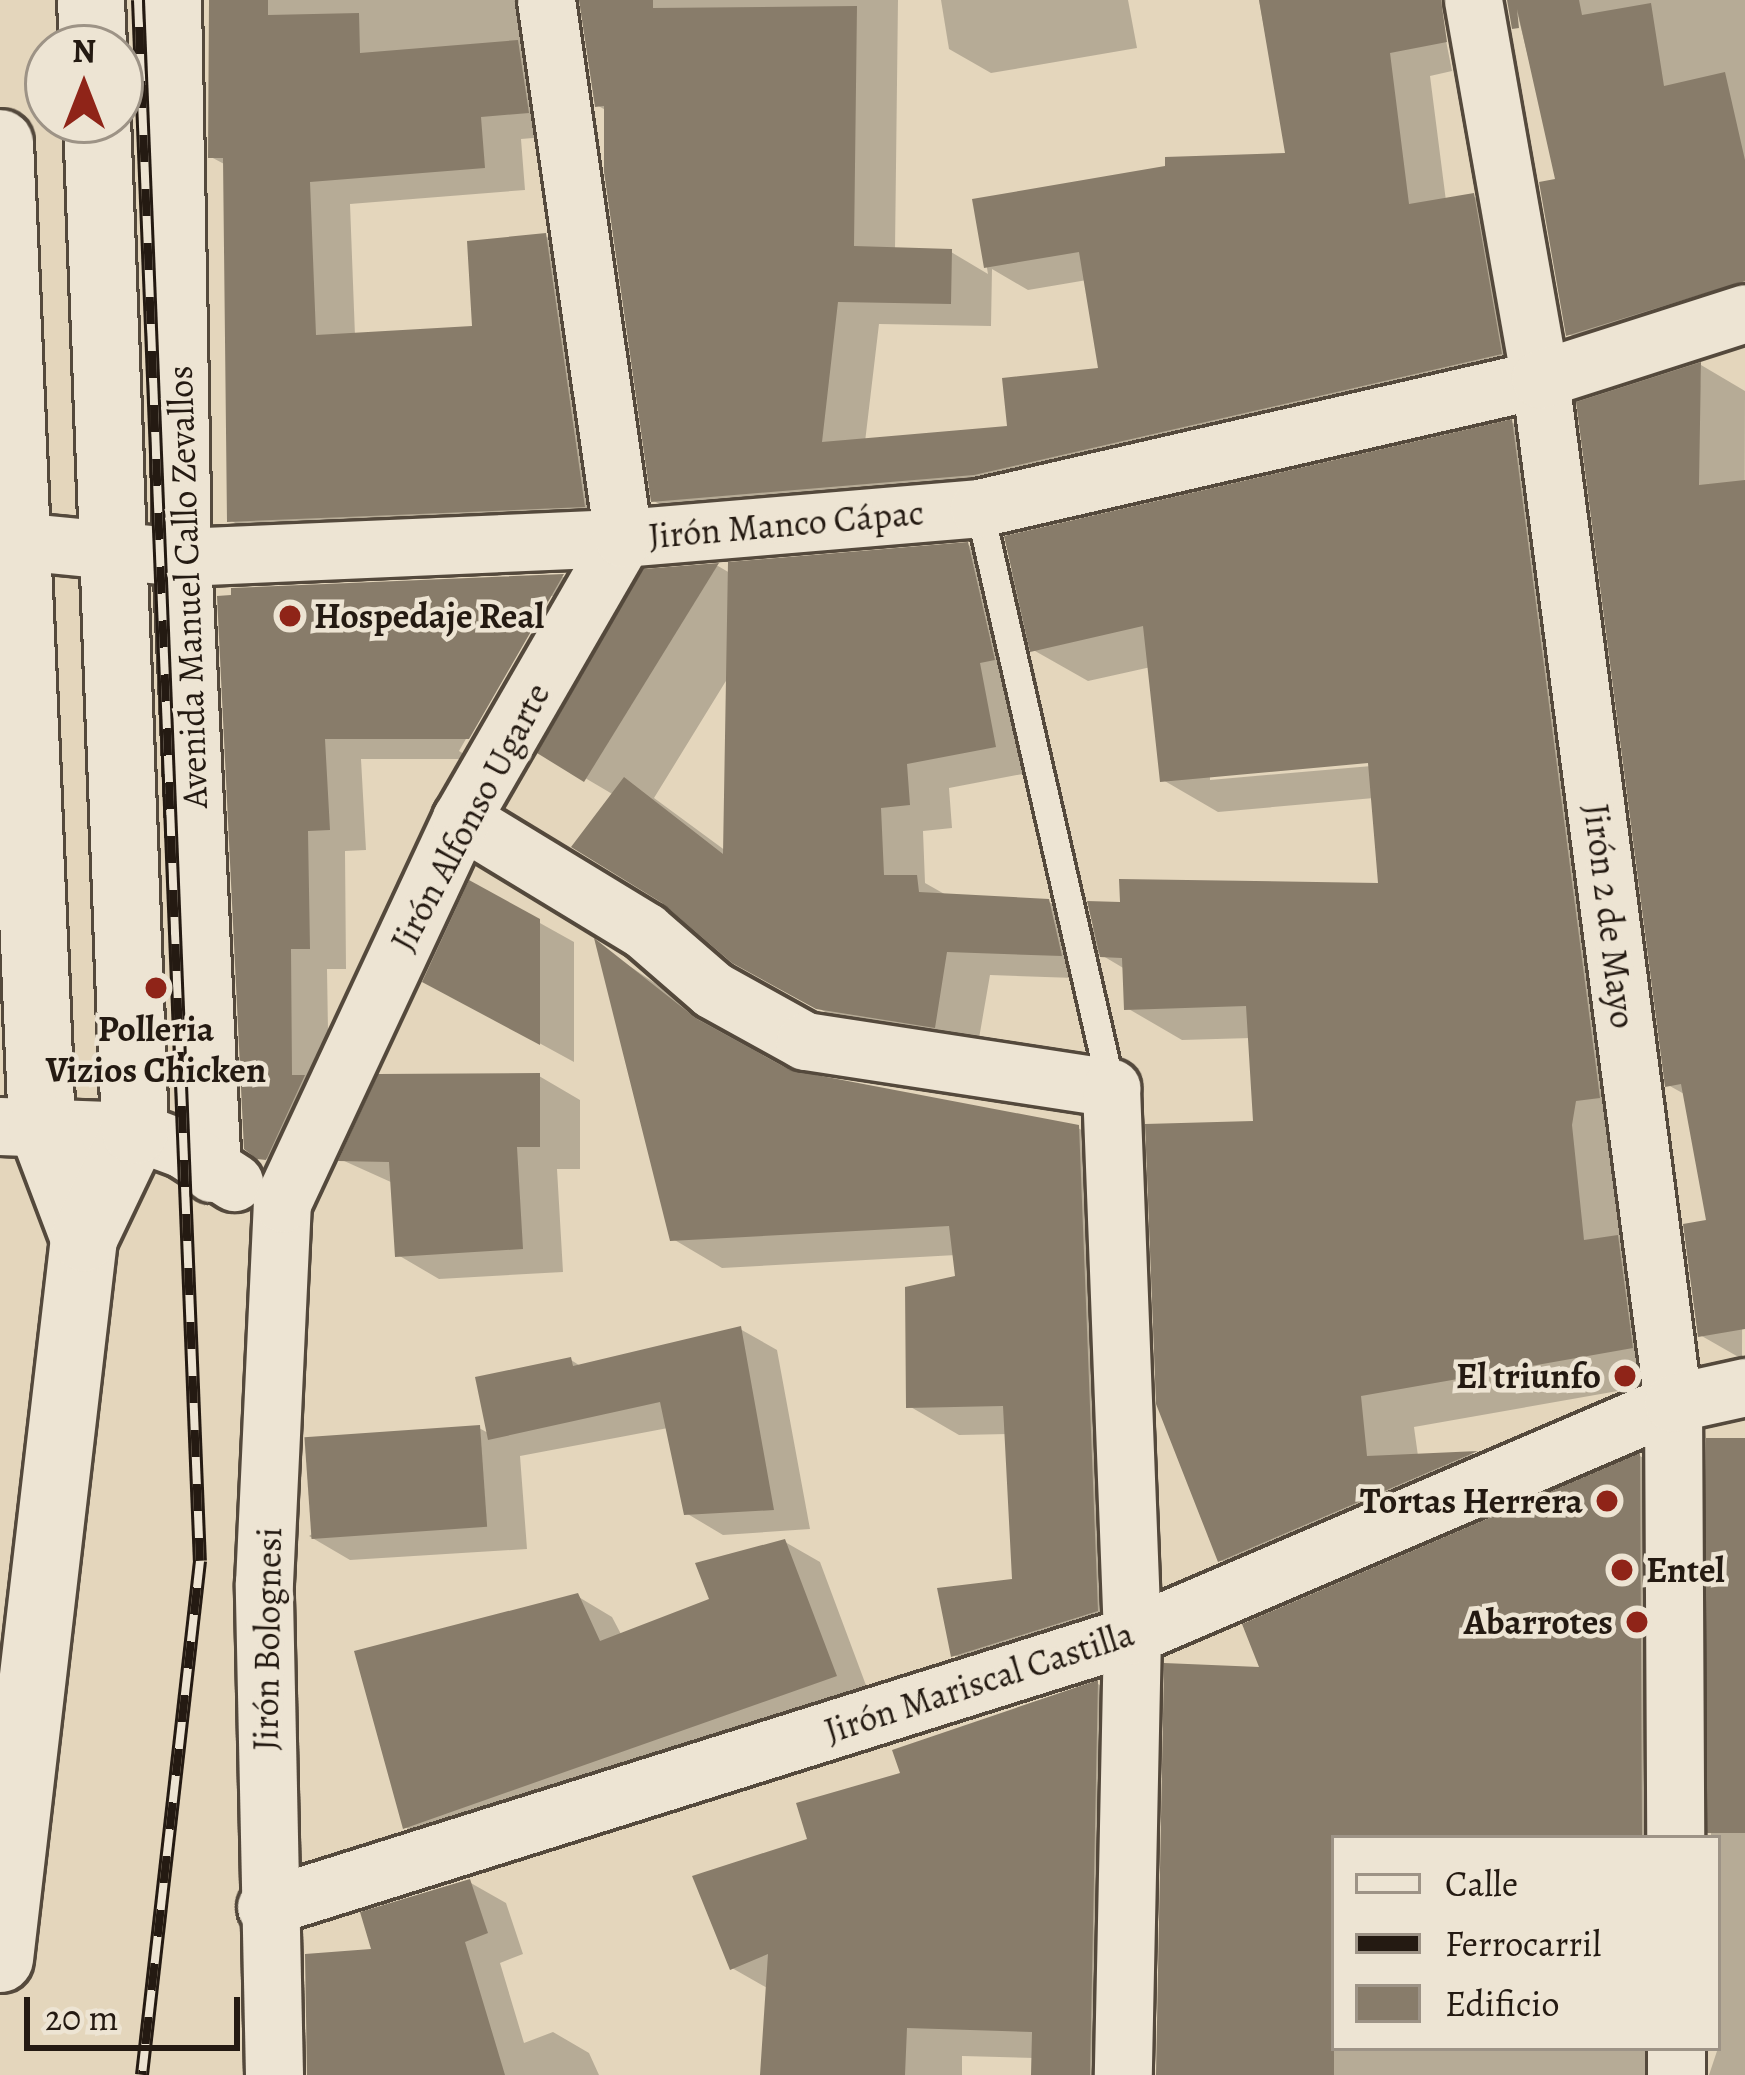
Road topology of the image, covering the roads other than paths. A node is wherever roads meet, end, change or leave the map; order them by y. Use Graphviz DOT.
graph roads {
  1 [pos="172,0"];
  2 [pos="546,0"];
  3 [pos="1473,0"];
  4 [pos="0,143"];
  5 [pos="98,144"];
  6 [pos="1745,313"];
  7 [pos="1540,379"];
  8 [pos="979,508"];
  9 [pos="622,538"];
  10 [pos="18,541"];
  11 [pos="117,555"];
  12 [pos="182,556"];
  13 [pos="461,819"];
  14 [pos="1111,1088"];
  15 [pos="21,1126"];
  16 [pos="135,1131"];
  17 [pos="212,1173"];
  18 [pos="282,1203"];
  19 [pos="84,1238"];
  20 [pos="1745,1387"];
  21 [pos="1673,1403"];
  22 [pos="1132,1635"];
  23 [pos="1675,1835"];
  24 [pos="266,1906"];
  25 [pos="0,1959"];
  26 [pos="274,2075"];
  27 [pos="1123,2075"];
  1 -- 12 [label="street, Avenida Manuel Callo Zevallos"];
  2 -- 9 [label="street"];
  3 -- 7 [label="street, Jirón 2 de Mayo"];
  4 -- 10 [label="street, Avenida Manuel Callo Zevallos"];
  5 -- 11 [label="street, Avenida Manuel Callo Zevallos"];
  6 -- 7 [label="street, Jirón Manco Cápac"];
  7 -- 8 [label="street, Jirón Manco Cápac"];
  7 -- 21 [label="street, Jirón 2 de Mayo"];
  8 -- 9 [label="street, Jirón Manco Cápac"];
  8 -- 14 [label="lane"];
  9 -- 12 [label="street, Jirón Manco Cápac"];
  9 -- 13 [label="street, Jirón Alfonso Ugarte"];
  10 -- 11 [label="street, Jirón Manco Cápac"];
  10 -- 15 [label="street, Avenida Manuel Callo Zevallos"];
  11 -- 12 [label="street, Jirón Manco Cápac"];
  11 -- 16 [label="street, Avenida Manuel Callo Zevallos"];
  12 -- 17 [label="street, Avenida Manuel Callo Zevallos"];
  13 -- 14 [label="street"];
  13 -- 18 [label="street, Jirón Alfonso Ugarte"];
  14 -- 22 [label="street"];
  15 -- 16 [label="street"];
  15 -- 19 [label="street, Avenida Manuel Callo Zevallos"];
  16 -- 17 [label="street"];
  16 -- 19 [label="street, Avenida Manuel Callo Zevallos"];
  17 -- 18 [label="street"];
  18 -- 24 [label="street, Jirón Bolognesi"];
  19 -- 25 [label="street, Avenida Manuel Callo Zevallos"];
  20 -- 21 [label="street, Jirón Mariscal Castilla"];
  21 -- 22 [label="street, Jirón Mariscal Castilla"];
  21 -- 23 [label="street, Jirón 2 de Mayo"];
  22 -- 24 [label="street, Jirón Mariscal Castilla"];
  22 -- 27 [label="street"];
  24 -- 26 [label="street, Jirón Bolognesi"];
}
